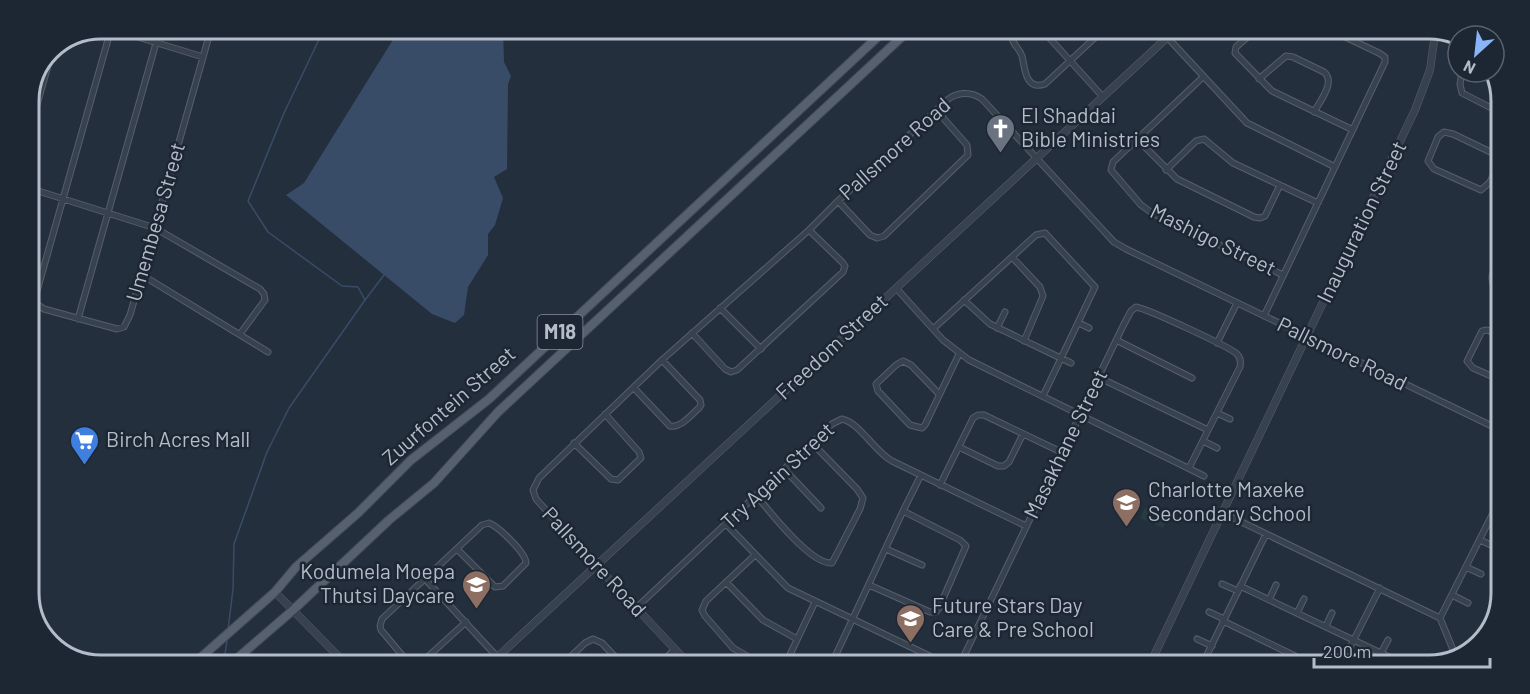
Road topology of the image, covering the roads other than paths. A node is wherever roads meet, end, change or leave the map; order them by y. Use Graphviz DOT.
graph roads {
  1 [pos="108,39"];
  2 [pos="146,39"];
  3 [pos="157,39"];
  4 [pos="208,39"];
  5 [pos="875,39"];
  6 [pos="899,39"];
  7 [pos="1012,39"];
  8 [pos="1050,39"];
  9 [pos="1094,39"];
  10 [pos="1166,39"];
  11 [pos="1173,39"];
  12 [pos="1245,39"];
  13 [pos="1350,39"];
  14 [pos="1434,39"];
  15 [pos="156,42"];
  16 [pos="203,57"];
  17 [pos="1070,61"];
  18 [pos="46,71"];
  19 [pos="1203,77"];
  20 [pos="1259,79"];
  21 [pos="1460,84"];
  22 [pos="41,89"];
  23 [pos="39,95"];
  24 [pos="1103,97"];
  25 [pos="1491,108"];
  26 [pos="937,111"];
  27 [pos="1314,112"];
  28 [pos="1353,130"];
  29 [pos="1138,140"];
  30 [pos="1491,153"];
  31 [pos="1037,158"];
  32 [pos="1335,167"];
  33 [pos="1166,170"];
  34 [pos="1491,180"];
  35 [pos="1280,185"];
  36 [pos="39,191"];
  37 [pos="62,199"];
  38 [pos="838,201"];
  39 [pos="1318,203"];
  40 [pos="108,213"];
  41 [pos="155,228"];
  42 [pos="809,230"];
  43 [pos="1012,257"];
  44 [pos="142,275"];
  45 [pos="1283,275"];
  46 [pos="39,280"];
  47 [pos="896,288"];
  48 [pos="964,300"];
  49 [pos="1237,303"];
  50 [pos="39,306"];
  51 [pos="720,308"];
  52 [pos="1005,312"];
  53 [pos="1264,316"];
  54 [pos="78,319"];
  55 [pos="1079,323"];
  56 [pos="997,328"];
  57 [pos="1089,328"];
  58 [pos="933,329"];
  59 [pos="1491,332"];
  60 [pos="692,333"];
  61 [pos="240,334"];
  62 [pos="1306,337"];
  63 [pos="1116,340"];
  64 [pos="1024,341"];
  65 [pos="1217,343"];
  66 [pos="761,349"];
  67 [pos="268,351"];
  68 [pos="958,354"];
  69 [pos="1061,358"];
  70 [pos="662,360"];
  71 [pos="1071,363"];
  72 [pos="1098,377"];
  73 [pos="1491,377"];
  74 [pos="1192,378"];
  75 [pos="634,388"];
  76 [pos="939,394"];
  77 [pos="1043,396"];
  78 [pos="1217,413"];
  79 [pos="605,414"];
  80 [pos="1081,414"];
  81 [pos="1230,419"];
  82 [pos="1491,426"];
  83 [pos="1208,430"];
  84 [pos="1023,434"];
  85 [pos="1203,441"];
  86 [pos="812,442"];
  87 [pos="574,443"];
  88 [pos="959,447"];
  89 [pos="1217,448"];
  90 [pos="1062,452"];
  91 [pos="1189,468"];
  92 [pos="784,469"];
  93 [pos="921,475"];
  94 [pos="1204,476"];
  95 [pos="940,484"];
  96 [pos="756,495"];
  97 [pos="821,508"];
  98 [pos="903,511"];
  99 [pos="1223,513"];
  100 [pos="1491,520"];
  101 [pos="726,524"];
  102 [pos="1026,526"];
  103 [pos="1266,534"];
  104 [pos="1480,540"];
  105 [pos="1491,545"];
  106 [pos="457,549"];
  107 [pos="886,549"];
  108 [pos="755,555"];
  109 [pos="922,565"];
  110 [pos="596,566"];
  111 [pos="1466,567"];
  112 [pos="1481,574"];
  113 [pos="425,579"];
  114 [pos="726,582"];
  115 [pos="1222,584"];
  116 [pos="869,585"];
  117 [pos="1276,585"];
  118 [pos="1380,588"];
  119 [pos="1239,589"];
  120 [pos="275,592"];
  121 [pos="1452,595"];
  122 [pos="1304,599"];
  123 [pos="1269,600"];
  124 [pos="815,602"];
  125 [pos="1468,603"];
  126 [pos="636,608"];
  127 [pos="292,611"];
  128 [pos="1209,612"];
  129 [pos="1297,613"];
  130 [pos="1332,613"];
  131 [pos="1440,618"];
  132 [pos="1224,620"];
  133 [pos="852,621"];
  134 [pos="466,622"];
  135 [pos="1326,626"];
  136 [pos="797,639"];
  137 [pos="1197,639"];
  138 [pos="1353,639"];
  139 [pos="1388,640"];
  140 [pos="1212,646"];
  141 [pos="675,649"];
  142 [pos="1453,650"];
  143 [pos="1381,653"];
  144 [pos="204,655"];
  145 [pos="241,655"];
  146 [pos="336,655"];
  147 [pos="402,655"];
  148 [pos="430,655"];
  149 [pos="493,655"];
  150 [pos="502,655"];
  151 [pos="573,655"];
  152 [pos="613,655"];
  153 [pos="669,655"];
  154 [pos="681,655"];
  155 [pos="745,655"];
  156 [pos="790,655"];
  157 [pos="836,655"];
  158 [pos="926,655"];
  159 [pos="964,655"];
  160 [pos="1154,655"];
  161 [pos="1208,655"];
  162 [pos="1292,655"];
  163 [pos="1346,655"];
  164 [pos="1385,655"];
  1 -- 37 [label="street"];
  2 -- 15 [label="street"];
  3 -- 15 [label="street"];
  4 -- 16 [label="street, Umembesa Street"];
  5 -- 120 [label="main road, Zuurfontein Street / M18"];
  6 -- 127 [label="main road, Zuurfontein Street / M18"];
  7 -- 17 [label="street"];
  8 -- 17 [label="street"];
  9 -- 17 [label="street"];
  10 -- 24 [label="street, Freedom Street"];
  11 -- 19 [label="street"];
  12 -- 20 [label="street"];
  13 -- 28 [label="street"];
  14 -- 62 [label="street, Inauguration Street"];
  15 -- 16 [label="street"];
  15 -- 40 [label="street"];
  16 -- 41 [label="street, Umembesa Street"];
  17 -- 24 [label="street"];
  18 -- 22 [label="street"];
  19 -- 29 [label="street, Mashigo Street"];
  19 -- 32 [label="street"];
  20 -- 27 [label="street"];
  20 -- 27 [label="street"];
  21 -- 25 [label="street"];
  22 -- 23 [label="street"];
  24 -- 31 [label="street, Freedom Street"];
  26 -- 31 [label="street, Pallsmore Road"];
  26 -- 38 [label="street, Pallsmore Road"];
  26 -- 38 [label="street"];
  27 -- 28 [label="street"];
  28 -- 32 [label="street"];
  29 -- 33 [label="street"];
  29 -- 45 [label="street, Mashigo Street"];
  30 -- 34 [label="street"];
  31 -- 47 [label="street, Freedom Street"];
  31 -- 49 [label="street, Pallsmore Road"];
  32 -- 39 [label="street"];
  33 -- 35 [label="street"];
  33 -- 35 [label="street"];
  35 -- 39 [label="street"];
  36 -- 37 [label="street"];
  37 -- 40 [label="street"];
  37 -- 46 [label="street, Umembesa Street"];
  38 -- 42 [label="street, Pallsmore Road"];
  39 -- 45 [label="street"];
  40 -- 41 [label="street"];
  40 -- 54 [label="street"];
  41 -- 44 [label="street, Umembesa Street"];
  41 -- 61 [label="street"];
  42 -- 51 [label="street, Pallsmore Road"];
  42 -- 66 [label="street"];
  43 -- 48 [label="street"];
  43 -- 55 [label="street"];
  43 -- 64 [label="street"];
  44 -- 54 [label="street, Umembesa Street"];
  44 -- 61 [label="street"];
  45 -- 53 [label="street"];
  47 -- 58 [label="street"];
  47 -- 110 [label="street, Freedom Street"];
  48 -- 56 [label="street"];
  48 -- 58 [label="street"];
  49 -- 53 [label="street, Pallsmore Road"];
  49 -- 65 [label="street"];
  50 -- 54 [label="street, Umembesa Street"];
  51 -- 60 [label="street, Pallsmore Road"];
  51 -- 66 [label="street"];
  52 -- 56 [label="street"];
  53 -- 62 [label="street, Pallsmore Road"];
  55 -- 57 [label="street"];
  55 -- 69 [label="street"];
  56 -- 64 [label="street"];
  58 -- 68 [label="street"];
  59 -- 73 [label="street"];
  60 -- 66 [label="street"];
  60 -- 70 [label="street, Pallsmore Road"];
  61 -- 67 [label="street"];
  62 -- 82 [label="street, Pallsmore Road"];
  62 -- 99 [label="street, Inauguration Street"];
  63 -- 65 [label="street, Masakhane Street"];
  63 -- 72 [label="street, Masakhane Street"];
  63 -- 74 [label="street"];
  64 -- 69 [label="street"];
  65 -- 78 [label="street, Masakhane Street"];
  68 -- 76 [label="street"];
  68 -- 77 [label="street"];
  69 -- 71 [label="street"];
  69 -- 77 [label="street"];
  70 -- 75 [label="street, Pallsmore Road"];
  70 -- 75 [label="street"];
  72 -- 80 [label="street, Masakhane Street"];
  72 -- 83 [label="street"];
  75 -- 79 [label="street, Pallsmore Road"];
  76 -- 76 [label="street"];
  77 -- 80 [label="street"];
  78 -- 81 [label="street"];
  78 -- 83 [label="street"];
  79 -- 87 [label="street, Pallsmore Road"];
  79 -- 87 [label="street"];
  80 -- 90 [label="street, Masakhane Street"];
  80 -- 91 [label="street"];
  83 -- 85 [label="street"];
  84 -- 88 [label="street"];
  84 -- 88 [label="street"];
  84 -- 90 [label="street"];
  85 -- 89 [label="street"];
  85 -- 91 [label="street"];
  86 -- 92 [label="street, Try Again Street"];
  86 -- 93 [label="street, Try Again Street"];
  86 -- 96 [label="street"];
  87 -- 110 [label="street, Pallsmore Road"];
  88 -- 95 [label="street"];
  90 -- 102 [label="street, Masakhane Street"];
  91 -- 94 [label="street"];
  92 -- 96 [label="street, Try Again Street"];
  92 -- 97 [label="street"];
  93 -- 95 [label="street, Try Again Street"];
  93 -- 98 [label="street"];
  95 -- 102 [label="street, Try Again Street"];
  96 -- 101 [label="street, Try Again Street"];
  98 -- 107 [label="street"];
  98 -- 116 [label="street"];
  99 -- 103 [label="street"];
  99 -- 160 [label="street, Inauguration Street"];
  100 -- 104 [label="street"];
  101 -- 108 [label="street"];
  101 -- 126 [label="street, Try Again Street"];
  102 -- 159 [label="street, Masakhane Street"];
  103 -- 118 [label="street"];
  103 -- 119 [label="street"];
  104 -- 105 [label="street"];
  104 -- 111 [label="street"];
  106 -- 106 [label="street"];
  106 -- 113 [label="street"];
  107 -- 109 [label="street"];
  107 -- 116 [label="street"];
  108 -- 114 [label="street"];
  108 -- 124 [label="street"];
  110 -- 126 [label="street, Pallsmore Road"];
  110 -- 150 [label="street, Freedom Street"];
  111 -- 112 [label="street"];
  111 -- 121 [label="street"];
  113 -- 134 [label="street"];
  113 -- 147 [label="street"];
  114 -- 136 [label="street"];
  114 -- 155 [label="street"];
  115 -- 119 [label="street"];
  116 -- 133 [label="street"];
  117 -- 123 [label="street"];
  118 -- 131 [label="street"];
  118 -- 138 [label="street"];
  119 -- 123 [label="street"];
  119 -- 132 [label="street"];
  120 -- 127 [label="street"];
  120 -- 144 [label="main road, Zuurfontein Street / M18"];
  121 -- 125 [label="street"];
  121 -- 131 [label="street"];
  122 -- 129 [label="street"];
  123 -- 129 [label="street"];
  124 -- 133 [label="street"];
  124 -- 136 [label="street"];
  126 -- 141 [label="street, Pallsmore Road"];
  127 -- 145 [label="main road, Zuurfontein Street / M18"];
  127 -- 146 [label="street"];
  128 -- 132 [label="street"];
  129 -- 135 [label="street"];
  130 -- 135 [label="street"];
  131 -- 142 [label="street"];
  132 -- 140 [label="street"];
  132 -- 162 [label="street"];
  133 -- 157 [label="street"];
  133 -- 158 [label="street"];
  134 -- 148 [label="street"];
  134 -- 149 [label="street"];
  135 -- 138 [label="street"];
  136 -- 156 [label="street"];
  137 -- 140 [label="street"];
  138 -- 143 [label="street"];
  138 -- 163 [label="street"];
  139 -- 143 [label="street"];
  140 -- 161 [label="street"];
  141 -- 153 [label="street"];
  141 -- 154 [label="street, Pallsmore Road"];
  143 -- 164 [label="street"];
  151 -- 152 [label="street"];
}
